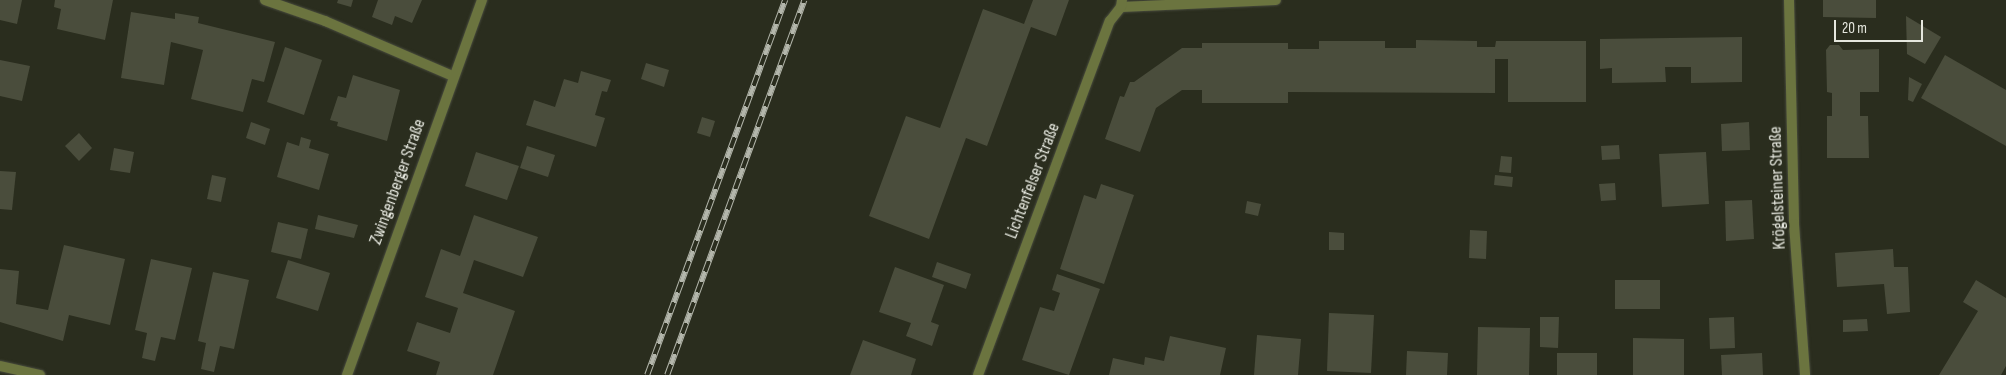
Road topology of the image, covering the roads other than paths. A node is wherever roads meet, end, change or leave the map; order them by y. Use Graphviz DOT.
graph roads {
  1 [pos="265,0"];
  2 [pos="482,0"];
  3 [pos="1276,0"];
  4 [pos="1789,0"];
  5 [pos="1121,3"];
  6 [pos="453,76"];
  7 [pos="0,366"];
  8 [pos="40,375"];
  9 [pos="347,375"];
  10 [pos="978,375"];
  11 [pos="1804,375"];
  1 -- 6 [label="street"];
  2 -- 6 [label="street, Zwingenberger Straße"];
  3 -- 5 [label="street"];
  4 -- 11 [label="street, Krögelsteiner Straße"];
  5 -- 10 [label="street, Lichtenfelser Straße"];
  6 -- 9 [label="street, Zwingenberger Straße"];
  7 -- 8 [label="street"];
}
